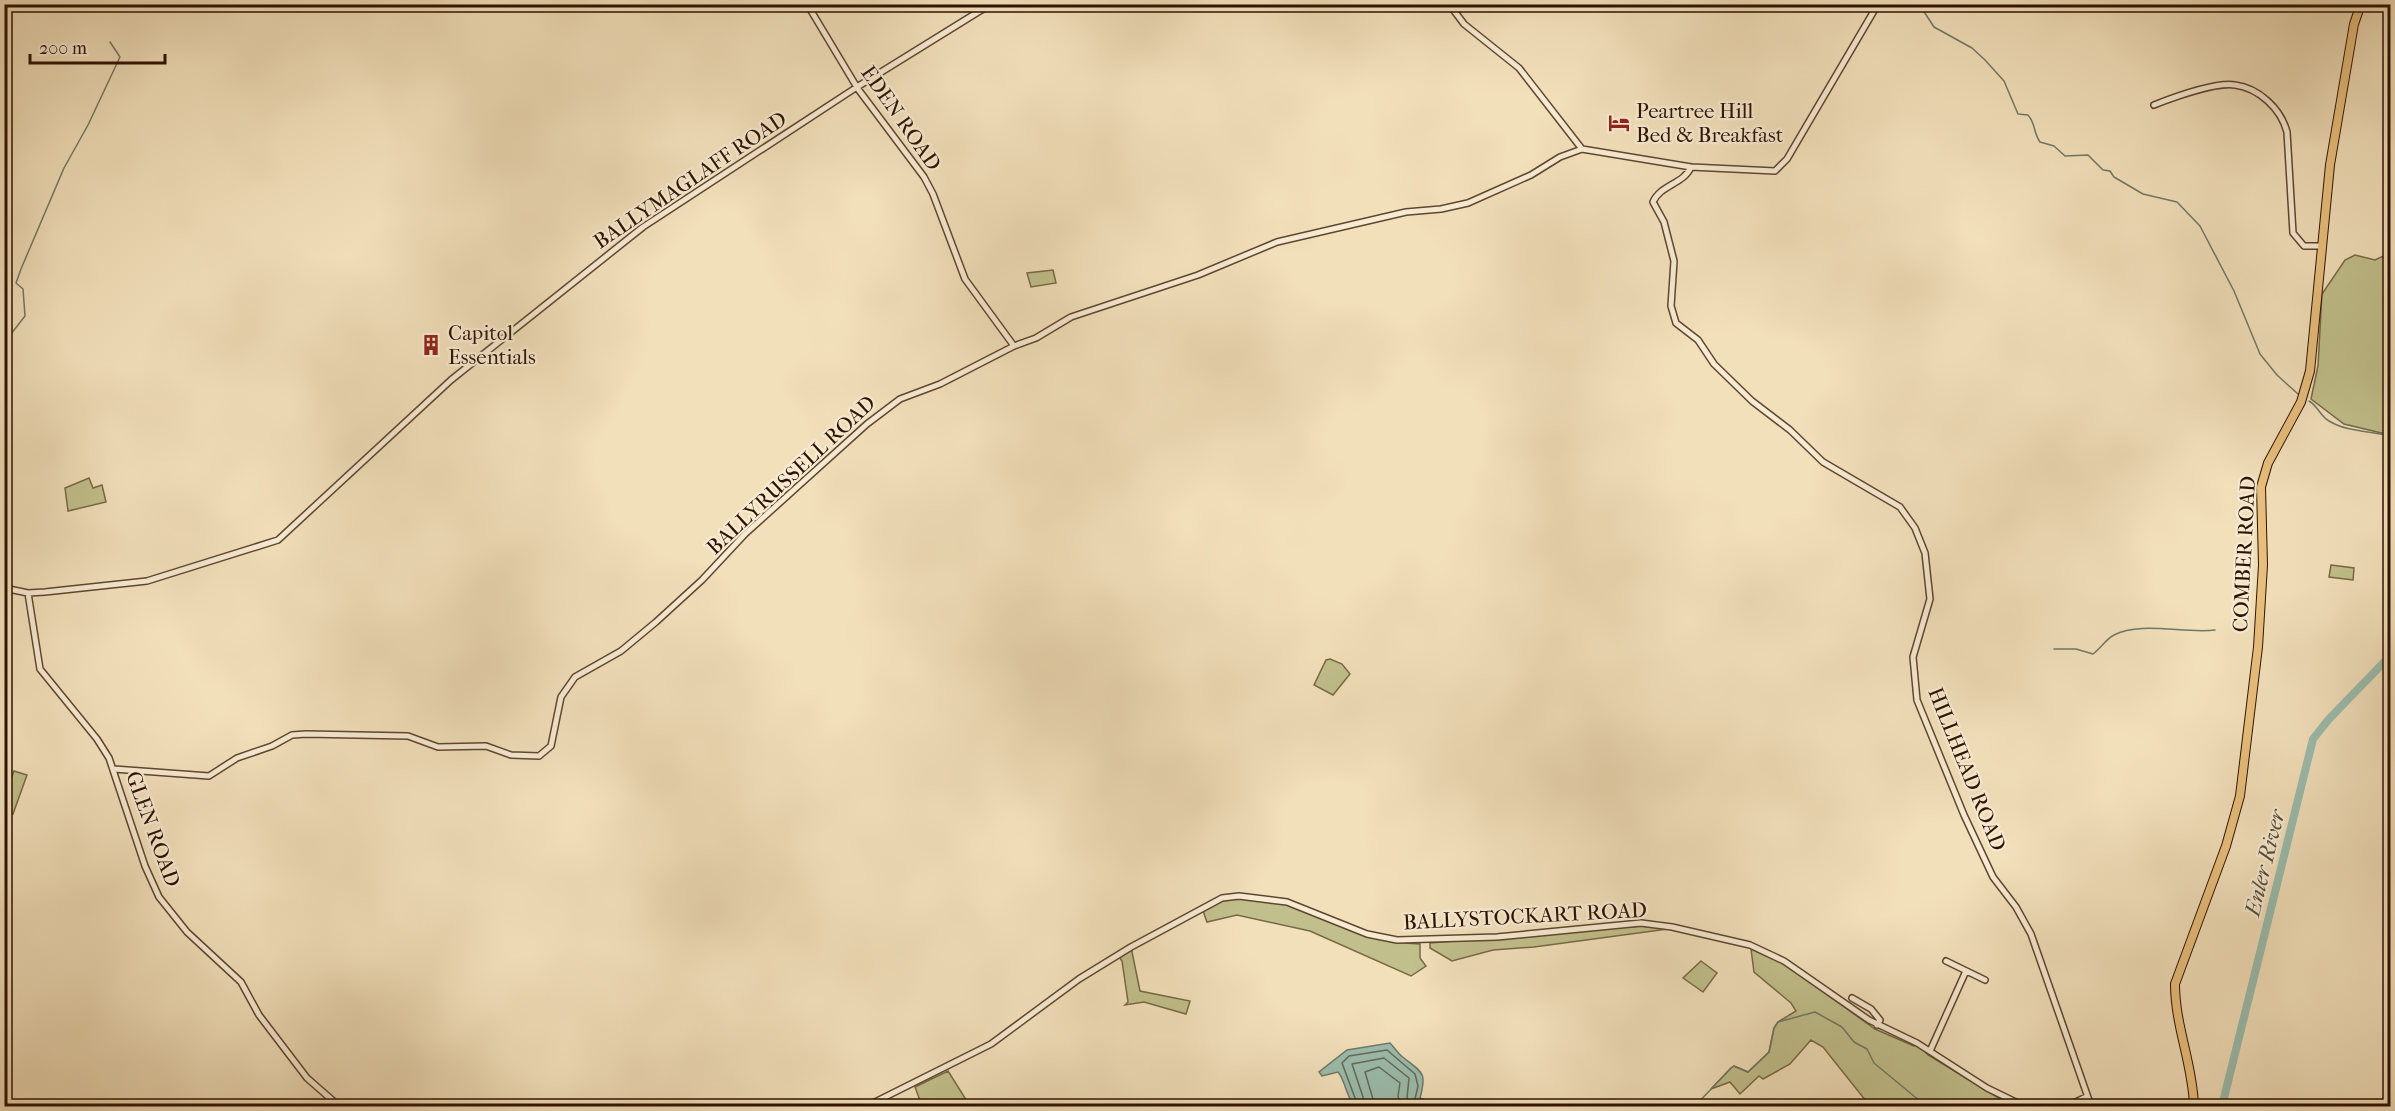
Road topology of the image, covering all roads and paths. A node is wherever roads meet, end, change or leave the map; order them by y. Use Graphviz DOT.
graph roads {
  1 [pos="807,4"];
  2 [pos="991,4"];
  3 [pos="1449,4"];
  4 [pos="1878,4"];
  5 [pos="2361,4"];
  6 [pos="857,87"];
  7 [pos="2154,105"];
  8 [pos="1582,149"];
  9 [pos="1691,167"];
  10 [pos="2322,246"];
  11 [pos="1014,346"];
  12 [pos="4,588"];
  13 [pos="28,593"];
  14 [pos="114,769"];
  15 [pos="1946,961"];
  16 [pos="1966,971"];
  17 [pos="1984,980"];
  18 [pos="1852,998"];
  19 [pos="1877,1025"];
  20 [pos="1930,1051"];
  21 [pos="2086,1097"];
  22 [pos="339,1107"];
  23 [pos="867,1107"];
  24 [pos="2024,1107"];
  25 [pos="2067,1107"];
  26 [pos="2091,1107"];
  27 [pos="2193,1107"];
  1 -- 6 [label="street, EDEN ROAD"];
  2 -- 6 [label="street, BALLYMAGLAFF ROAD"];
  3 -- 8 [label="street"];
  4 -- 9 [label="street"];
  5 -- 10 [label="highway, COMBER ROAD"];
  6 -- 11 [label="street, EDEN ROAD"];
  6 -- 13 [label="street, BALLYMAGLAFF ROAD"];
  7 -- 10 [label="street"];
  8 -- 9 [label="street"];
  8 -- 11 [label="street, BALLYRUSSELL ROAD"];
  9 -- 21 [label="street, HILLHEAD ROAD"];
  10 -- 27 [label="highway, COMBER ROAD"];
  11 -- 14 [label="street, BALLYRUSSELL ROAD"];
  12 -- 13 [label="street, BALLYMAGLAFF ROAD"];
  13 -- 14 [label="street, GLEN ROAD"];
  14 -- 22 [label="street, GLEN ROAD"];
  15 -- 16 [label="street"];
  16 -- 17 [label="street"];
  16 -- 20 [label="street"];
  18 -- 19 [label="street"];
  19 -- 20 [label="street, BALLYSTOCKART ROAD"];
  19 -- 23 [label="street, BALLYSTOCKART ROAD"];
  20 -- 24 [label="street, BALLYSTOCKART ROAD"];
  21 -- 25 [label="street"];
  21 -- 26 [label="street, HILLHEAD ROAD"];
}
